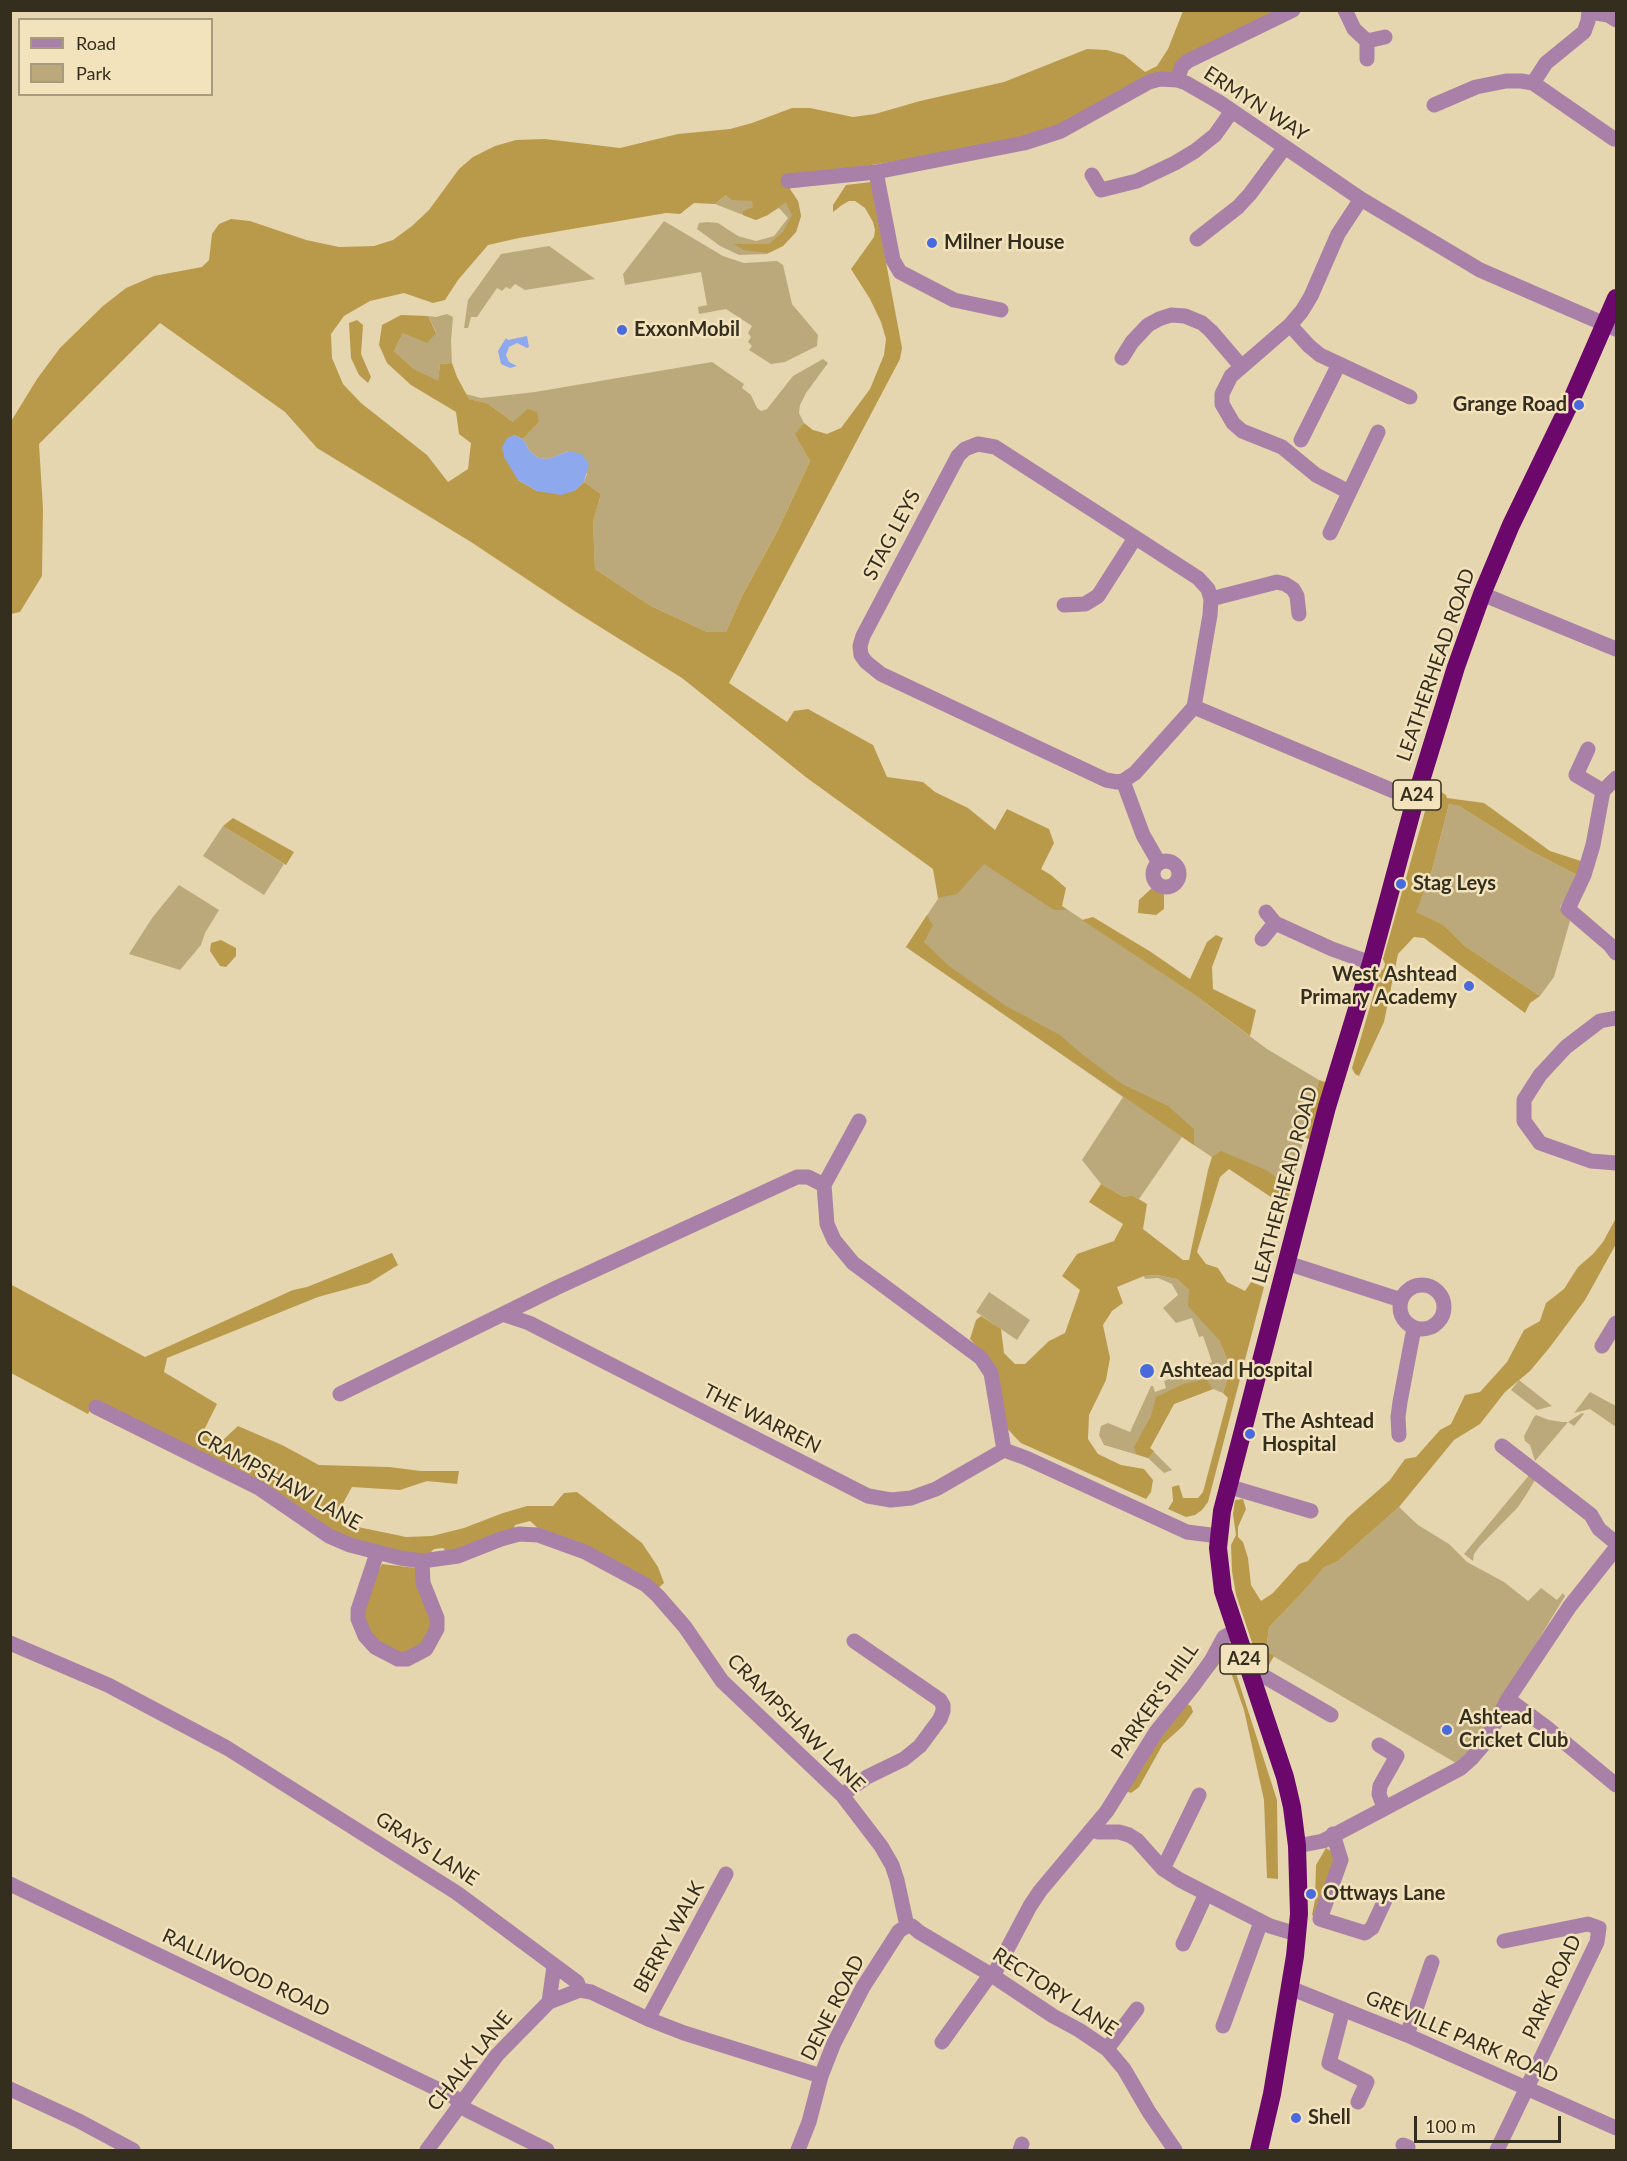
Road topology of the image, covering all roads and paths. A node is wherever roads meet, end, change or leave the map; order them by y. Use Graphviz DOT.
graph roads {
  1 [pos="1293,10"];
  2 [pos="1345,10"];
  3 [pos="1589,11"];
  4 [pos="1616,18"];
  5 [pos="1385,37"];
  6 [pos="1367,41"];
  7 [pos="1367,59"];
  8 [pos="1177,80"];
  9 [pos="1533,83"];
  10 [pos="1434,105"];
  11 [pos="1232,111"];
  12 [pos="1612,142"];
  13 [pos="1285,147"];
  14 [pos="876,172"];
  15 [pos="1092,175"];
  16 [pos="788,182"];
  17 [pos="1361,199"];
  18 [pos="1197,239"];
  19 [pos="1617,298"];
  20 [pos="1001,310"];
  21 [pos="1290,325"];
  22 [pos="1611,326"];
  23 [pos="1122,358"];
  24 [pos="1339,364"];
  25 [pos="1241,366"];
  26 [pos="1410,397"];
  27 [pos="1378,432"];
  28 [pos="1301,440"];
  29 [pos="1349,492"];
  30 [pos="1330,533"];
  31 [pos="1135,538"];
  32 [pos="1482,594"];
  33 [pos="1211,599"];
  34 [pos="1064,604"];
  35 [pos="1299,614"];
  36 [pos="1617,649"];
  37 [pos="1194,707"];
  38 [pos="1588,749"];
  39 [pos="1617,778"];
  40 [pos="1124,781"];
  41 [pos="1603,790"];
  42 [pos="1415,800"];
  43 [pos="1159,863"];
  44 [pos="1262,939"];
  45 [pos="1617,953"];
  46 [pos="1371,963"];
  47 [pos="1617,1018"];
  48 [pos="859,1121"];
  49 [pos="1617,1163"];
  50 [pos="824,1185"];
  51 [pos="1287,1263"];
  52 [pos="1401,1300"];
  53 [pos="505,1315"];
  54 [pos="1617,1323"];
  55 [pos="1414,1328"];
  56 [pos="1602,1346"];
  57 [pos="340,1394"];
  58 [pos="96,1407"];
  59 [pos="1399,1435"];
  60 [pos="1502,1446"];
  61 [pos="1004,1450"];
  62 [pos="1227,1486"];
  63 [pos="1311,1511"];
  64 [pos="1219,1536"];
  65 [pos="1617,1543"];
  66 [pos="1617,1548"];
  67 [pos="377,1553"];
  68 [pos="422,1561"];
  69 [pos="1235,1631"];
  70 [pos="854,1641"];
  71 [pos="10,1643"];
  72 [pos="1251,1677"];
  73 [pos="1508,1699"];
  74 [pos="1331,1715"];
  75 [pos="1379,1745"];
  76 [pos="1617,1785"];
  77 [pos="842,1795"];
  78 [pos="1199,1795"];
  79 [pos="1384,1808"];
  80 [pos="1093,1829"];
  81 [pos="1333,1834"];
  82 [pos="1297,1846"];
  83 [pos="1163,1869"];
  84 [pos="726,1874"];
  85 [pos="10,1884"];
  86 [pos="1206,1894"];
  87 [pos="1385,1900"];
  88 [pos="1261,1922"];
  89 [pos="907,1926"];
  90 [pos="1297,1932"];
  91 [pos="1504,1941"];
  92 [pos="1184,1944"];
  93 [pos="1432,1962"];
  94 [pos="554,1966"];
  95 [pos="992,1976"];
  96 [pos="1290,1988"];
  97 [pos="579,1990"];
  98 [pos="549,2002"];
  99 [pos="1137,2009"];
  100 [pos="1343,2009"];
  101 [pos="648,2019"];
  102 [pos="1223,2026"];
  103 [pos="1407,2035"];
  104 [pos="942,2042"];
  105 [pos="1107,2049"];
  106 [pos="821,2076"];
  107 [pos="1528,2088"];
  108 [pos="10,2089"];
  109 [pos="461,2103"];
  110 [pos="1358,2103"];
  111 [pos="1617,2128"];
  112 [pos="133,2151"];
  113 [pos="427,2151"];
  114 [pos="547,2151"];
  115 [pos="798,2151"];
  116 [pos="1176,2151"];
  117 [pos="1259,2151"];
  118 [pos="1497,2151"];
  1 -- 8 [label="street"];
  2 -- 6 [label="street"];
  3 -- 4 [label="street"];
  3 -- 9 [label="street"];
  5 -- 6 [label="street"];
  6 -- 7 [label="street"];
  8 -- 11 [label="street, ERMYN WAY"];
  8 -- 14 [label="street, ERMYN WAY"];
  9 -- 10 [label="street"];
  9 -- 12 [label="street"];
  11 -- 13 [label="street, ERMYN WAY"];
  11 -- 15 [label="street"];
  13 -- 17 [label="street, ERMYN WAY"];
  13 -- 18 [label="street"];
  14 -- 16 [label="street, ERMYN WAY"];
  14 -- 20 [label="street"];
  17 -- 21 [label="street"];
  17 -- 22 [label="street, ERMYN WAY"];
  19 -- 22 [label="highway, LEATHERHEAD ROAD / A24"];
  21 -- 24 [label="street"];
  21 -- 25 [label="street"];
  22 -- 32 [label="highway, LEATHERHEAD ROAD / A24"];
  23 -- 25 [label="street"];
  24 -- 26 [label="street"];
  24 -- 28 [label="street"];
  25 -- 29 [label="street"];
  27 -- 29 [label="street"];
  29 -- 30 [label="street"];
  31 -- 33 [label="street, STAG LEYS"];
  31 -- 34 [label="street"];
  31 -- 40 [label="street, STAG LEYS"];
  32 -- 36 [label="street"];
  32 -- 42 [label="highway, LEATHERHEAD ROAD / A24"];
  33 -- 35 [label="street"];
  33 -- 37 [label="street"];
  37 -- 40 [label="street"];
  37 -- 42 [label="street"];
  38 -- 41 [label="street"];
  39 -- 41 [label="street"];
  40 -- 43 [label="street"];
  41 -- 45 [label="street"];
  42 -- 46 [label="highway, LEATHERHEAD ROAD / A24"];
  44 -- 46 [label="street"];
  46 -- 51 [label="highway, LEATHERHEAD ROAD / A24"];
  47 -- 49 [label="street"];
  48 -- 50 [label="street"];
  50 -- 53 [label="street"];
  50 -- 61 [label="street"];
  51 -- 52 [label="street"];
  51 -- 62 [label="highway, LEATHERHEAD ROAD / A24"];
  52 -- 55 [label="street"];
  52 -- 55 [label="street"];
  53 -- 57 [label="street"];
  53 -- 61 [label="street, THE WARREN"];
  54 -- 56 [label="street"];
  55 -- 59 [label="street"];
  58 -- 67 [label="street, CRAMPSHAW LANE"];
  60 -- 65 [label="street"];
  61 -- 64 [label="street"];
  62 -- 63 [label="street"];
  62 -- 64 [label="highway, LEATHERHEAD ROAD / A24"];
  64 -- 69 [label="highway, LEATHERHEAD ROAD / A24"];
  66 -- 73 [label="street"];
  67 -- 68 [label="street, CRAMPSHAW LANE"];
  67 -- 68 [label="street"];
  68 -- 77 [label="street, CRAMPSHAW LANE"];
  69 -- 72 [label="highway, LEATHERHEAD ROAD / A24"];
  69 -- 80 [label="street, PARKER'S HILL"];
  70 -- 77 [label="street"];
  71 -- 94 [label="street, GRAYS LANE"];
  72 -- 74 [label="street"];
  72 -- 82 [label="highway, LEATHERHEAD ROAD / A24"];
  73 -- 76 [label="street"];
  73 -- 79 [label="street"];
  75 -- 79 [label="street"];
  77 -- 89 [label="street, CRAMPSHAW LANE"];
  78 -- 83 [label="street"];
  79 -- 81 [label="street"];
  80 -- 83 [label="street"];
  80 -- 95 [label="street, PARKER'S HILL"];
  81 -- 82 [label="street"];
  81 -- 87 [label="street"];
  82 -- 90 [label="highway, LEATHERHEAD ROAD / A24"];
  83 -- 86 [label="street"];
  84 -- 101 [label="street, BERRY WALK"];
  85 -- 109 [label="street, RALLIWOOD ROAD"];
  86 -- 88 [label="street"];
  86 -- 92 [label="street"];
  88 -- 90 [label="street"];
  88 -- 102 [label="street"];
  89 -- 95 [label="street, RECTORY LANE"];
  89 -- 106 [label="street, DENE ROAD"];
  90 -- 96 [label="highway, LEATHERHEAD ROAD / A24"];
  91 -- 107 [label="street, PARK ROAD"];
  93 -- 103 [label="street"];
  94 -- 97 [label="street, GRAYS LANE"];
  94 -- 98 [label="street"];
  95 -- 104 [label="street, PARKER'S HILL"];
  95 -- 105 [label="street, RECTORY LANE"];
  96 -- 100 [label="street, GREVILLE PARK ROAD"];
  96 -- 117 [label="highway, LEATHERHEAD ROAD / A24"];
  97 -- 98 [label="street, CHALK LANE"];
  97 -- 101 [label="street, GRAYS LANE"];
  98 -- 109 [label="street, CHALK LANE"];
  99 -- 105 [label="street"];
  100 -- 103 [label="street, GREVILLE PARK ROAD"];
  100 -- 110 [label="street"];
  101 -- 106 [label="street, GRAYS LANE"];
  103 -- 107 [label="street, GREVILLE PARK ROAD"];
  105 -- 116 [label="street, RECTORY LANE"];
  106 -- 115 [label="street, DENE ROAD"];
  107 -- 111 [label="street, GREVILLE PARK ROAD"];
  107 -- 118 [label="street, PARK ROAD"];
  108 -- 112 [label="street"];
  109 -- 113 [label="street, CHALK LANE"];
  109 -- 114 [label="street, RALLIWOOD ROAD"];
}
